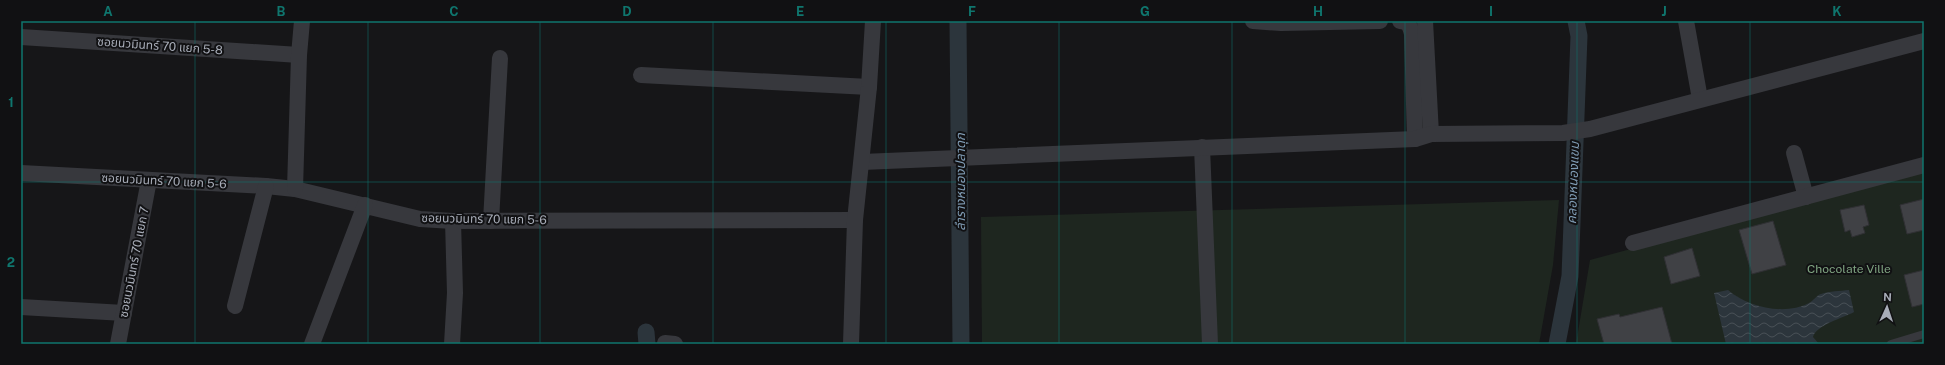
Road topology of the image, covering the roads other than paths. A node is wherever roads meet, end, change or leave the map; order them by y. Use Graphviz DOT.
graph roads {
  1 [pos="302,21"];
  2 [pos="873,21"];
  3 [pos="1263,21"];
  4 [pos="1380,21"];
  5 [pos="1400,21"];
  6 [pos="1425,21"];
  7 [pos="1686,21"];
  8 [pos="21,37"];
  9 [pos="1924,41"];
  10 [pos="299,56"];
  11 [pos="500,58"];
  12 [pos="641,76"];
  13 [pos="869,88"];
  14 [pos="1700,99"];
  15 [pos="1430,134"];
  16 [pos="1415,139"];
  17 [pos="1202,147"];
  18 [pos="1794,153"];
  19 [pos="862,162"];
  20 [pos="1924,165"];
  21 [pos="21,173"];
  22 [pos="149,180"];
  23 [pos="266,186"];
  24 [pos="294,189"];
  25 [pos="1806,197"];
  26 [pos="365,206"];
  27 [pos="856,220"];
  28 [pos="453,221"];
  29 [pos="491,221"];
  30 [pos="1633,243"];
  31 [pos="235,306"];
  32 [pos="21,307"];
  33 [pos="124,313"];
  34 [pos="1924,334"];
  35 [pos="118,344"];
  36 [pos="312,344"];
  37 [pos="452,344"];
  38 [pos="851,344"];
  39 [pos="1210,344"];
  40 [pos="1891,344"];
  1 -- 10 [label="street"];
  2 -- 13 [label="street"];
  3 -- 4 [label="street"];
  5 -- 16 [label="street"];
  6 -- 15 [label="street"];
  7 -- 14 [label="street"];
  8 -- 10 [label="street, ซอยนวมินทร์ 70 แยก 5-8"];
  9 -- 14 [label="street"];
  10 -- 24 [label="street"];
  11 -- 29 [label="street"];
  12 -- 13 [label="street"];
  13 -- 19 [label="street"];
  14 -- 15 [label="street"];
  15 -- 16 [label="street"];
  16 -- 17 [label="street"];
  17 -- 19 [label="street"];
  17 -- 39 [label="street"];
  18 -- 25 [label="street"];
  19 -- 27 [label="street"];
  20 -- 25 [label="street"];
  21 -- 22 [label="street, ซอยนวมินทร์ 70 แยก 5-6"];
  22 -- 23 [label="street, ซอยนวมินทร์ 70 แยก 5-6"];
  22 -- 33 [label="street, ซอยนวมินทร์ 70 แยก 7"];
  23 -- 24 [label="street, ซอยนวมินทร์ 70 แยก 5-6"];
  23 -- 31 [label="street"];
  24 -- 26 [label="street, ซอยนวมินทร์ 70 แยก 5-6"];
  25 -- 30 [label="street"];
  26 -- 28 [label="street, ซอยนวมินทร์ 70 แยก 5-6"];
  26 -- 36 [label="street"];
  27 -- 29 [label="street, ซอยนวมินทร์ 70 แยก 5-6"];
  27 -- 38 [label="street"];
  28 -- 29 [label="street, ซอยนวมินทร์ 70 แยก 5-6"];
  28 -- 37 [label="street"];
  32 -- 33 [label="street"];
  33 -- 35 [label="street, ซอยนวมินทร์ 70 แยก 7"];
  34 -- 40 [label="lane"];
}
